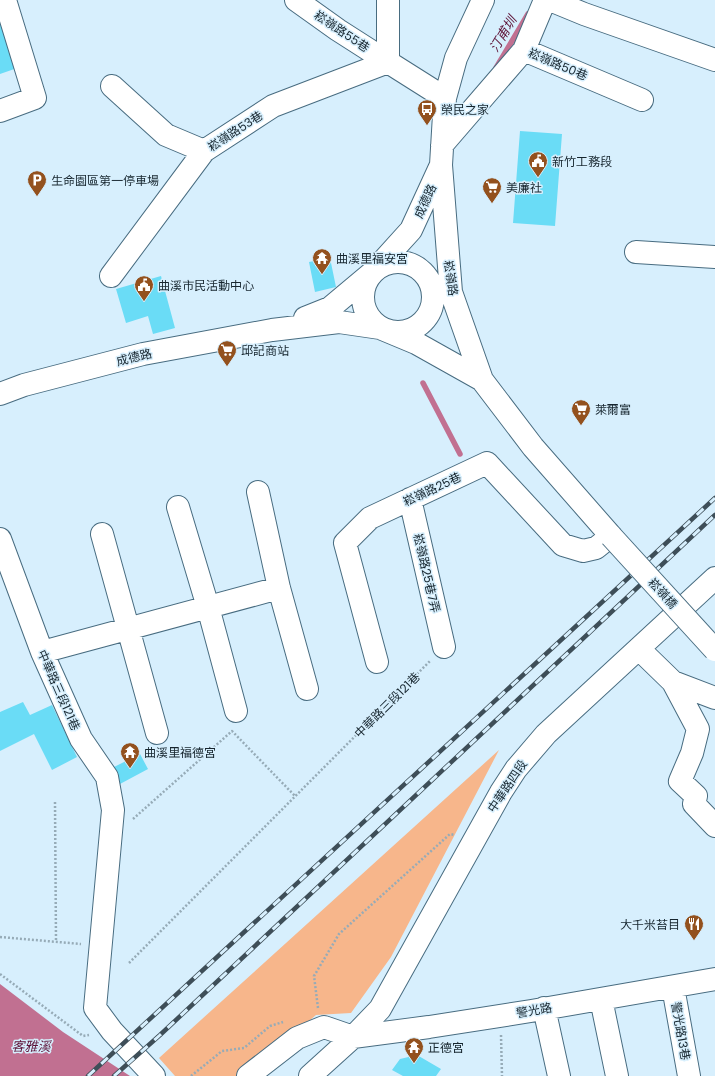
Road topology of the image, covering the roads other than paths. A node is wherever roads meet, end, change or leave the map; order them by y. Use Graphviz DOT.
graph roads {
  1 [pos="5,0"];
  2 [pos="296,0"];
  3 [pos="388,0"];
  4 [pos="483,0"];
  5 [pos="545,0"];
  6 [pos="550,0"];
  7 [pos="588,7"];
  8 [pos="524,50"];
  9 [pos="715,60"];
  10 [pos="388,62"];
  11 [pos="112,86"];
  12 [pos="445,98"];
  13 [pos="642,100"];
  14 [pos="0,111"];
  15 [pos="204,150"];
  16 [pos="442,155"];
  17 [pos="636,252"];
  18 [pos="715,258"];
  19 [pos="372,272"];
  20 [pos="424,272"];
  21 [pos="111,276"];
  22 [pos="451,292"];
  23 [pos="429,314"];
  24 [pos="380,328"];
  25 [pos="272,330"];
  26 [pos="482,380"];
  27 [pos="0,394"];
  28 [pos="258,492"];
  29 [pos="410,499"];
  30 [pos="178,507"];
  31 [pos="102,534"];
  32 [pos="611,536"];
  33 [pos="0,539"];
  34 [pos="715,578"];
  35 [pos="279,588"];
  36 [pos="208,607"];
  37 [pos="129,628"];
  38 [pos="444,647"];
  39 [pos="639,649"];
  40 [pos="715,650"];
  41 [pos="42,652"];
  42 [pos="377,662"];
  43 [pos="673,682"];
  44 [pos="307,689"];
  45 [pos="715,698"];
  46 [pos="236,711"];
  47 [pos="157,733"];
  48 [pos="715,826"];
  49 [pos="715,979"];
  50 [pos="673,987"];
  51 [pos="601,999"];
  52 [pos="544,1008"];
  53 [pos="353,1037"];
  54 [pos="154,1076"];
  55 [pos="248,1076"];
  56 [pos="310,1076"];
  57 [pos="559,1076"];
  58 [pos="617,1076"];
  59 [pos="689,1076"];
  1 -- 14 [label="street"];
  2 -- 10 [label="street, 崧嶺路55巷"];
  3 -- 10 [label="street"];
  4 -- 12 [label="street, 崧嶺路"];
  5 -- 8 [label="street, 崧嶺路50巷"];
  6 -- 7 [label="street"];
  7 -- 9 [label="street"];
  8 -- 13 [label="street, 崧嶺路50巷"];
  8 -- 16 [label="street"];
  10 -- 12 [label="street, 崧嶺路55巷"];
  10 -- 15 [label="street, 崧嶺路53巷"];
  11 -- 15 [label="street"];
  12 -- 16 [label="street, 崧嶺路"];
  15 -- 21 [label="street, 崧嶺路53巷"];
  16 -- 19 [label="street, 成德路"];
  16 -- 22 [label="street, 崧嶺路"];
  17 -- 18 [label="street"];
  19 -- 20 [label="street"];
  19 -- 24 [label="street"];
  19 -- 25 [label="street, 成德路"];
  20 -- 22 [label="street"];
  20 -- 23 [label="street"];
  22 -- 23 [label="street"];
  22 -- 26 [label="street, 崧嶺路"];
  23 -- 24 [label="street"];
  24 -- 25 [label="street, 成德路"];
  24 -- 26 [label="street, 成德路"];
  25 -- 27 [label="street, 成德路"];
  26 -- 32 [label="street, 崧嶺路"];
  28 -- 35 [label="street"];
  29 -- 32 [label="street, 崧嶺路25巷"];
  29 -- 38 [label="street, 崧嶺路25巷7弄"];
  29 -- 42 [label="street, 崧嶺路25巷"];
  30 -- 36 [label="street"];
  31 -- 37 [label="street"];
  32 -- 40 [label="street, 崧嶺橋, bridge"];
  33 -- 41 [label="street, 中華路三段121巷"];
  34 -- 39 [label="street, 中華路四段"];
  35 -- 36 [label="street"];
  35 -- 44 [label="street"];
  36 -- 37 [label="street"];
  36 -- 46 [label="street"];
  37 -- 41 [label="street"];
  37 -- 47 [label="street"];
  39 -- 43 [label="street"];
  39 -- 53 [label="street, 中華路四段"];
  41 -- 54 [label="street, 中華路三段121巷"];
  43 -- 45 [label="street"];
  43 -- 48 [label="street"];
  49 -- 50 [label="street, 警光路"];
  50 -- 51 [label="street, 警光路"];
  50 -- 59 [label="street, 警光路13巷"];
  51 -- 52 [label="street, 警光路"];
  51 -- 58 [label="street"];
  52 -- 53 [label="street, 警光路"];
  52 -- 57 [label="street"];
  53 -- 55 [label="street"];
  53 -- 56 [label="street, 中華路四段"];
}
